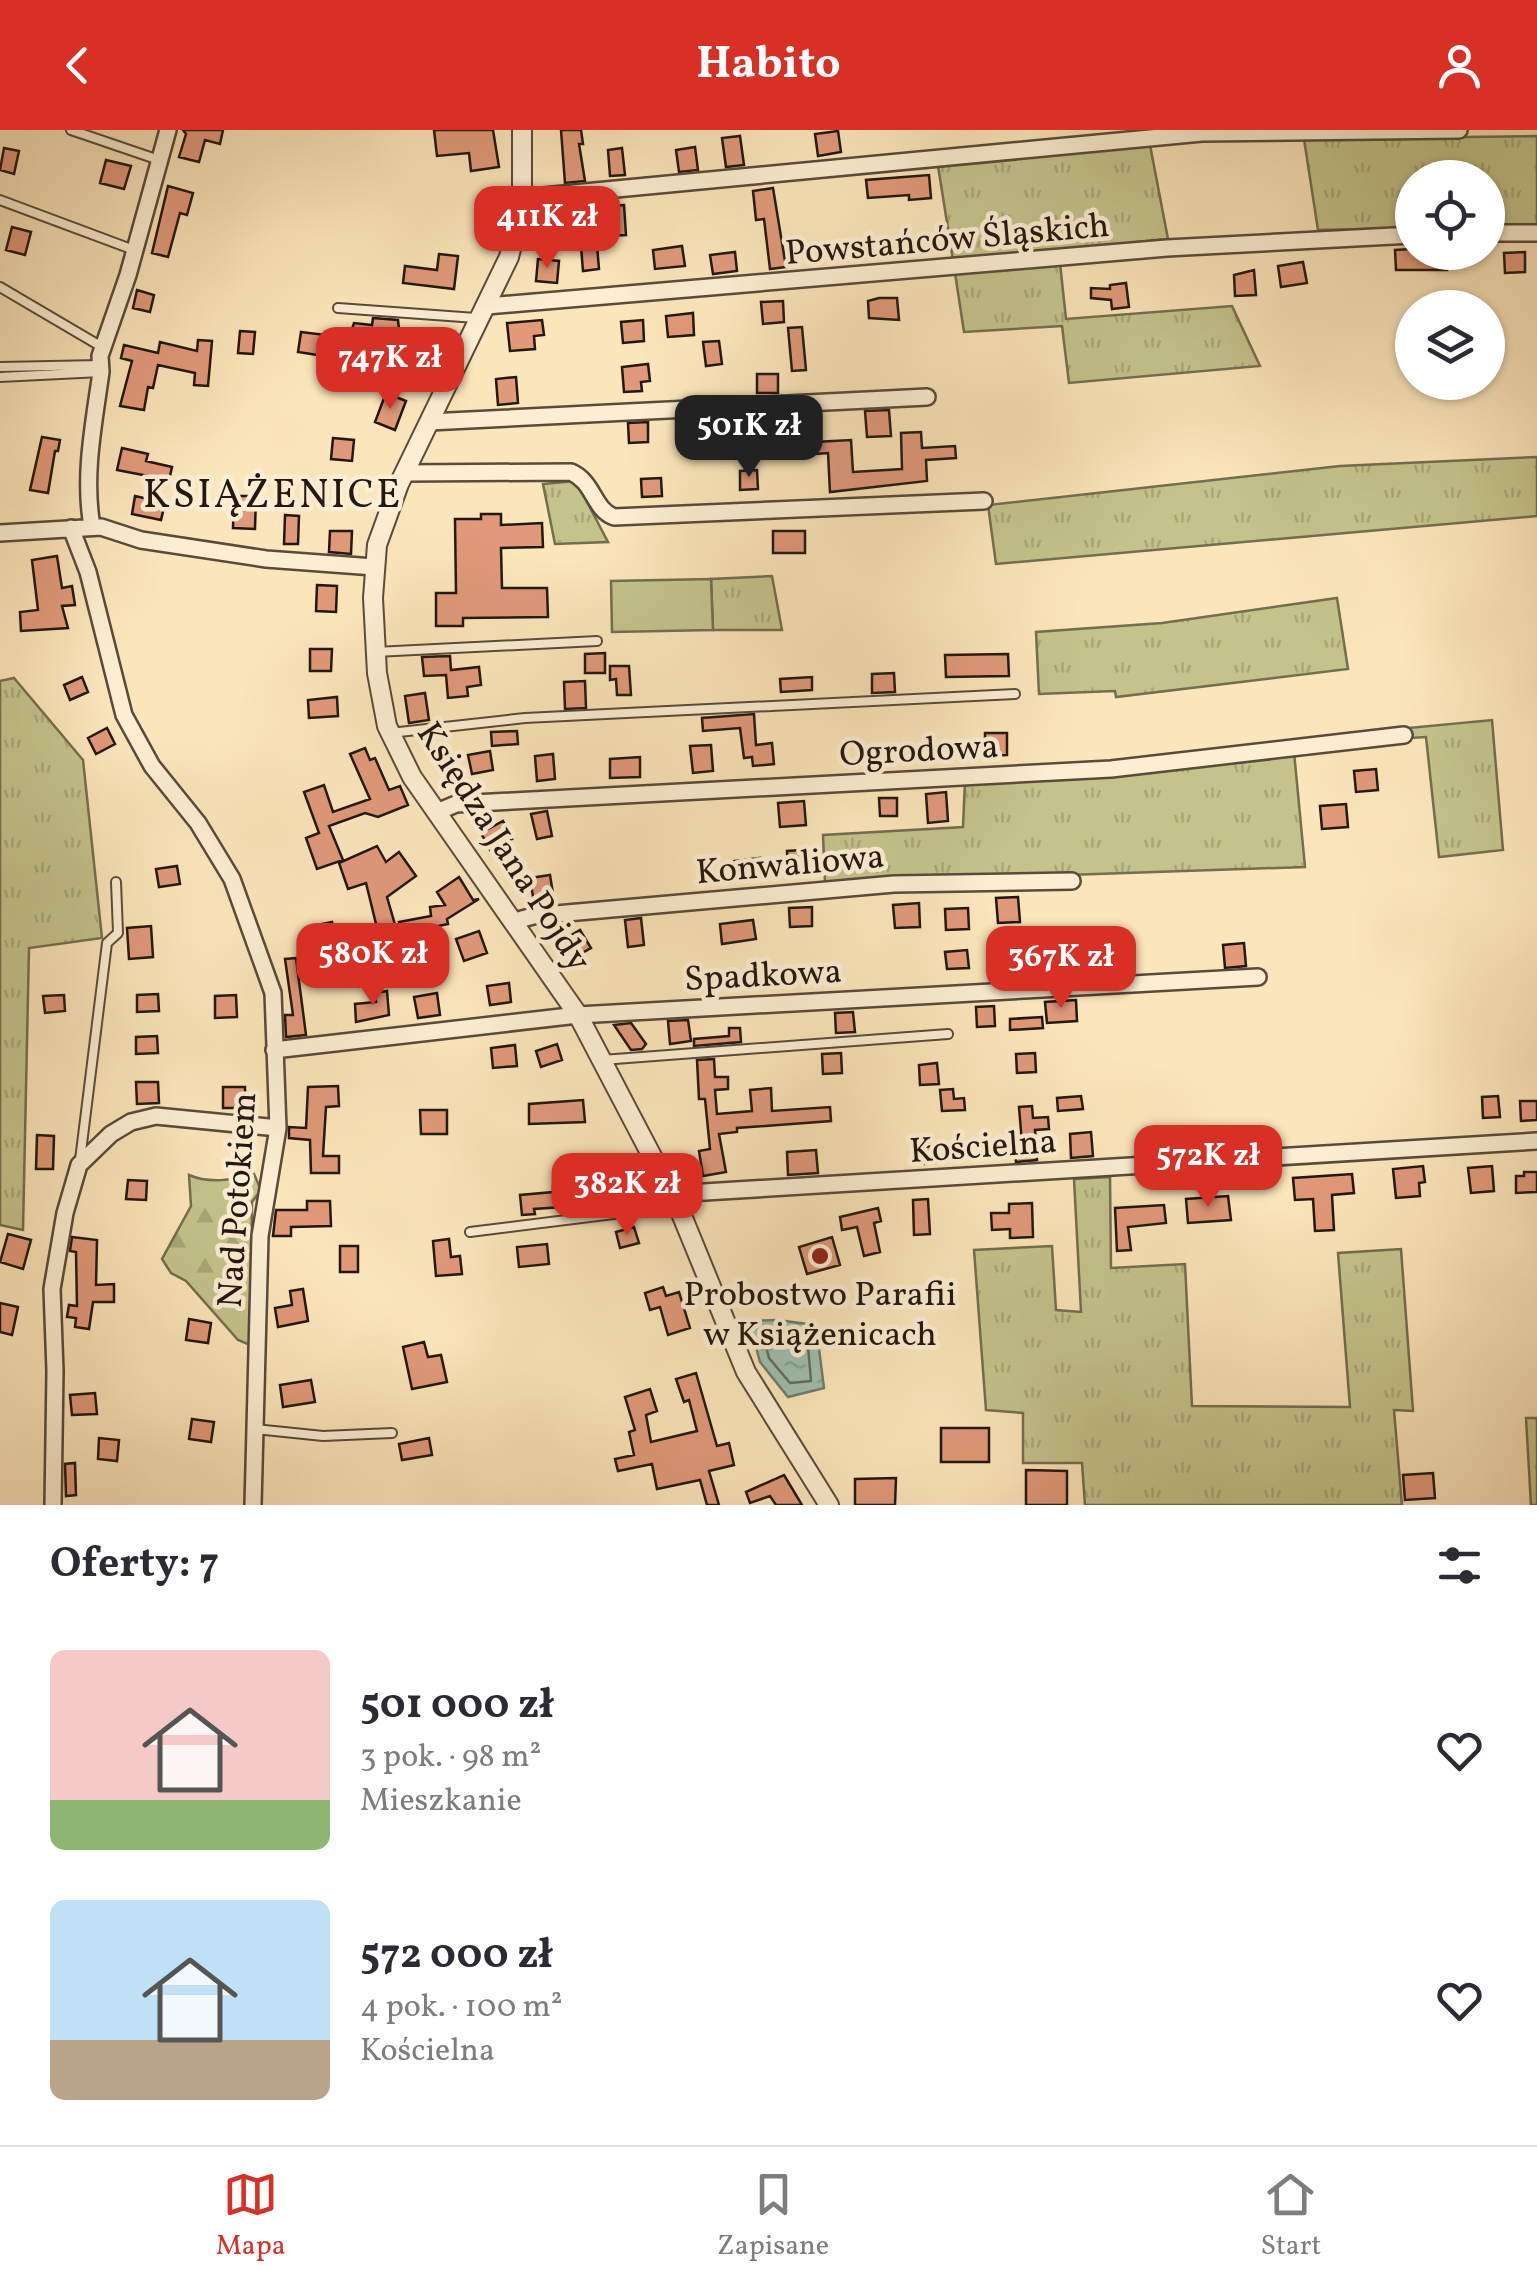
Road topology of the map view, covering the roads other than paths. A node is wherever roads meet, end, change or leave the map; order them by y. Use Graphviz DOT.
graph roads {
  1 [pos="71,130"];
  2 [pos="168,130"];
  3 [pos="522,130"];
  4 [pos="1459,130"];
  5 [pos="160,160"];
  6 [pos="522,198"];
  7 [pos="0,200"];
  8 [pos="1505,233"];
  9 [pos="1537,233"];
  10 [pos="1395,235"];
  11 [pos="134,250"];
  12 [pos="0,287"];
  13 [pos="338,308"];
  14 [pos="484,312"];
  15 [pos="102,347"];
  16 [pos="0,367"];
  17 [pos="100,368"];
  18 [pos="0,378"];
  19 [pos="928,397"];
  20 [pos="429,422"];
  21 [pos="404,473"];
  22 [pos="984,501"];
  23 [pos="92,526"];
  24 [pos="71,528"];
  25 [pos="0,534"];
  26 [pos="374,568"];
  27 [pos="597,641"];
  28 [pos="375,652"];
  29 [pos="1014,694"];
  30 [pos="390,733"];
  31 [pos="1404,735"];
  32 [pos="436,812"];
  33 [pos="1072,880"];
  34 [pos="116,882"];
  35 [pos="514,921"];
  36 [pos="1258,977"];
  37 [pos="578,1015"];
  38 [pos="948,1034"];
  39 [pos="274,1050"];
  40 [pos="602,1060"];
  41 [pos="278,1128"];
  42 [pos="1537,1141"];
  43 [pos="79,1164"];
  44 [pos="675,1200"];
  45 [pos="470,1232"];
  46 [pos="255,1428"];
  47 [pos="392,1433"];
  48 [pos="53,1505"];
  49 [pos="252,1505"];
  50 [pos="829,1505"];
  1 -- 5 [label="lane"];
  2 -- 5 [label="street"];
  3 -- 6 [label="street, Księdza Jana Pojdy"];
  4 -- 6 [label="street"];
  5 -- 11 [label="street"];
  6 -- 14 [label="street, Księdza Jana Pojdy"];
  7 -- 11 [label="lane"];
  8 -- 9 [label="street"];
  10 -- 14 [label="street, Powstańców Śląskich"];
  11 -- 15 [label="street"];
  12 -- 15 [label="lane"];
  13 -- 14 [label="lane"];
  14 -- 20 [label="street, Księdza Jana Pojdy"];
  15 -- 17 [label="street"];
  16 -- 17 [label="lane"];
  17 -- 18 [label="lane"];
  17 -- 23 [label="street"];
  19 -- 20 [label="street"];
  20 -- 21 [label="street, Księdza Jana Pojdy"];
  21 -- 22 [label="street"];
  21 -- 26 [label="street, Księdza Jana Pojdy"];
  23 -- 24 [label="street"];
  23 -- 26 [label="street"];
  24 -- 25 [label="street"];
  24 -- 39 [label="street, Nad Potokiem"];
  26 -- 28 [label="street, Księdza Jana Pojdy"];
  27 -- 28 [label="lane"];
  28 -- 30 [label="street, Księdza Jana Pojdy"];
  29 -- 30 [label="lane"];
  30 -- 32 [label="street, Księdza Jana Pojdy"];
  31 -- 32 [label="street, Ogrodowa"];
  32 -- 35 [label="street, Księdza Jana Pojdy"];
  33 -- 35 [label="street, Konwaliowa"];
  34 -- 43 [label="lane"];
  35 -- 37 [label="street, Księdza Jana Pojdy"];
  36 -- 37 [label="street, Spadkowa"];
  37 -- 39 [label="street, Spadkowa"];
  37 -- 40 [label="street, Księdza Jana Pojdy"];
  38 -- 40 [label="lane"];
  39 -- 41 [label="street, Nad Potokiem"];
  40 -- 44 [label="street, Księdza Jana Pojdy"];
  41 -- 43 [label="street"];
  41 -- 46 [label="street, Nad Potokiem"];
  42 -- 44 [label="street, Kościelna"];
  43 -- 48 [label="street"];
  44 -- 45 [label="lane"];
  44 -- 50 [label="street, Księdza Jana Pojdy"];
  46 -- 47 [label="lane"];
  46 -- 49 [label="street, Nad Potokiem"];
}
